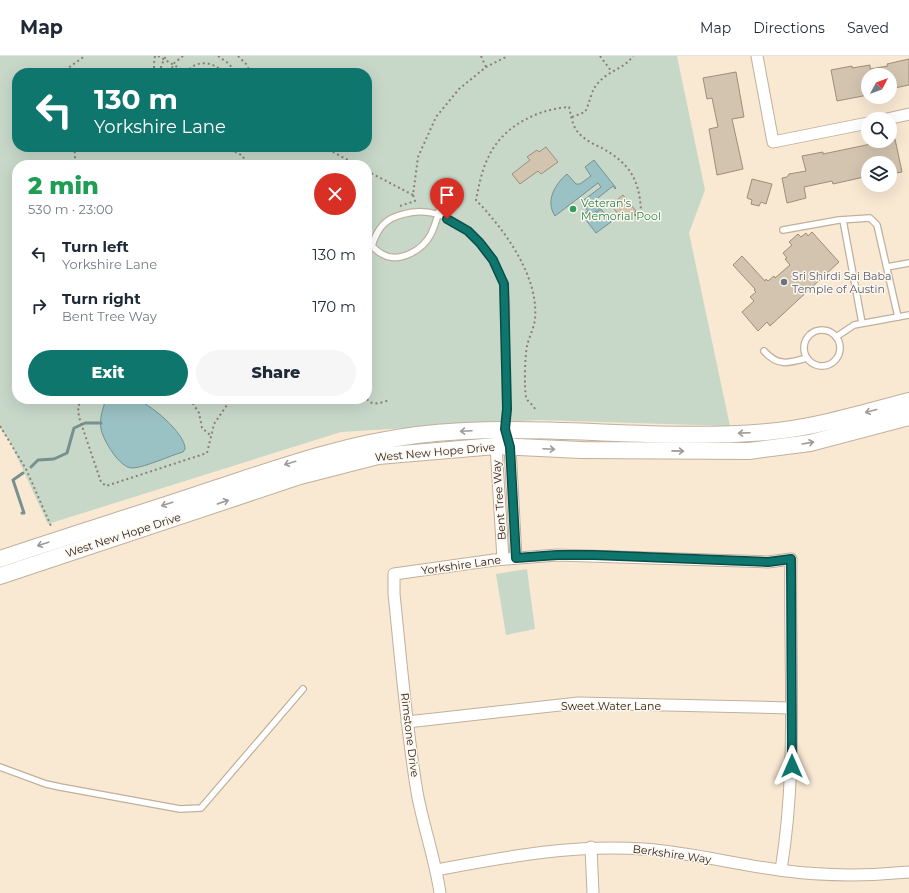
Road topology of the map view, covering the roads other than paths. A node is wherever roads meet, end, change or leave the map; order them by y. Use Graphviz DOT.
graph roads {
  1 [pos="757,56"];
  2 [pos="909,114"];
  3 [pos="897,117"];
  4 [pos="861,124"];
  5 [pos="446,190"];
  6 [pos="437,213"];
  7 [pos="842,220"];
  8 [pos="783,230"];
  9 [pos="909,263"];
  10 [pos="887,267"];
  11 [pos="909,315"];
  12 [pos="898,317"];
  13 [pos="862,323"];
  14 [pos="836,336"];
  15 [pos="764,351"];
  16 [pos="807,358"];
  17 [pos="909,401"];
  18 [pos="909,417"];
  19 [pos="505,429"];
  20 [pos="503,447"];
  21 [pos="516,558"];
  22 [pos="0,559"];
  23 [pos="503,559"];
  24 [pos="394,574"];
  25 [pos="0,576"];
  26 [pos="303,689"];
  27 [pos="791,708"];
  28 [pos="407,722"];
  29 [pos="0,767"];
  30 [pos="591,847"];
  31 [pos="436,870"];
  32 [pos="781,870"];
  33 [pos="909,872"];
  34 [pos="440,893"];
  35 [pos="594,893"];
  1 -- 4 [label="street"];
  2 -- 3 [label="street"];
  5 -- 6 [label="lane"];
  6 -- 6 [label="lane"];
  6 -- 19 [label="lane"];
  7 -- 8 [label="lane"];
  7 -- 10 [label="lane"];
  7 -- 13 [label="lane"];
  9 -- 10 [label="lane"];
  10 -- 12 [label="lane"];
  11 -- 12 [label="lane"];
  12 -- 13 [label="lane"];
  13 -- 14 [label="lane"];
  14 -- 16 [label="lane"];
  14 -- 16 [label="lane"];
  15 -- 16 [label="lane"];
  17 -- 19 [label="main road, West New Hope Drive, one-way"];
  20 -- 18 [label="main road, West New Hope Drive, one-way"];
  19 -- 20 [label="street, Bent Tree Way"];
  19 -- 22 [label="main road, West New Hope Drive, one-way"];
  20 -- 21 [label="street, Bent Tree Way"];
  20 -- 23 [label="street, Bent Tree Way"];
  25 -- 20 [label="main road, West New Hope Drive, one-way"];
  21 -- 23 [label="street, Yorkshire Lane"];
  21 -- 27 [label="street, Yorkshire Lane"];
  23 -- 24 [label="street, Yorkshire Lane"];
  24 -- 28 [label="street, Rimstone Drive"];
  26 -- 29 [label="lane"];
  27 -- 28 [label="street, Sweet Water Lane"];
  27 -- 32 [label="street"];
  28 -- 31 [label="street, Rimstone Drive"];
  30 -- 31 [label="street, Berkshire Way"];
  30 -- 32 [label="street, Berkshire Way"];
  30 -- 35 [label="street"];
  31 -- 34 [label="street, Rimstone Drive"];
  32 -- 33 [label="street, Berkshire Way"];
}
